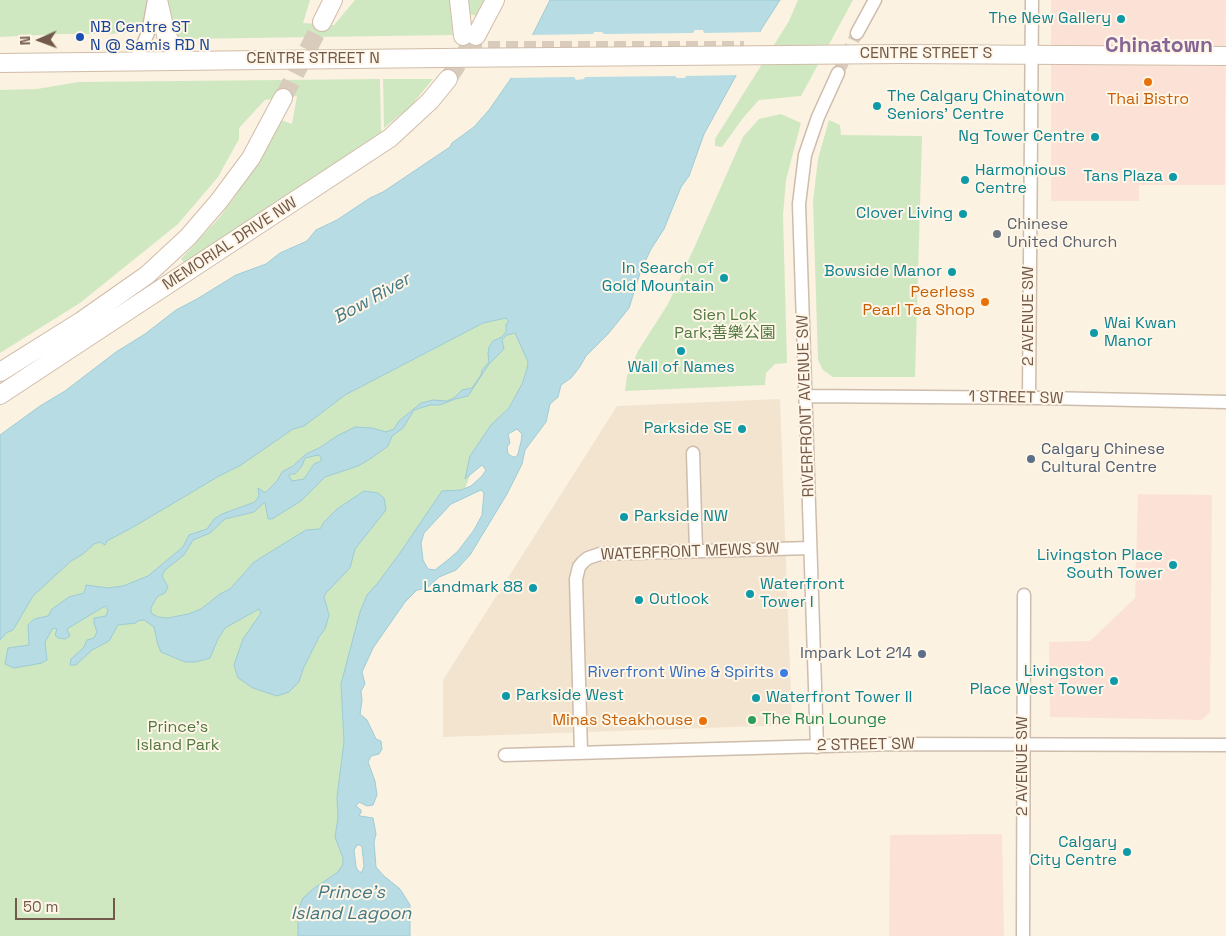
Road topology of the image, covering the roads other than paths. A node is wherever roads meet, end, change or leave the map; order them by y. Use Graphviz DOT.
graph roads {
  1 [pos="154,0"];
  2 [pos="158,0"];
  3 [pos="333,0"];
  4 [pos="459,0"];
  5 [pos="495,0"];
  6 [pos="875,0"];
  7 [pos="1032,0"];
  8 [pos="322,22"];
  9 [pos="857,33"];
  10 [pos="1031,54"];
  11 [pos="626,56"];
  12 [pos="1226,56"];
  13 [pos="136,60"];
  14 [pos="182,60"];
  15 [pos="0,63"];
  16 [pos="838,72"];
  17 [pos="448,79"];
  18 [pos="282,98"];
  19 [pos="0,372"];
  20 [pos="0,395"];
  21 [pos="806,396"];
  22 [pos="1029,398"];
  23 [pos="1226,402"];
  24 [pos="693,453"];
  25 [pos="810,548"];
  26 [pos="696,551"];
  27 [pos="1024,595"];
  28 [pos="1023,744"];
  29 [pos="1226,745"];
  30 [pos="817,746"];
  31 [pos="581,752"];
  32 [pos="505,755"];
  33 [pos="1023,936"];
  1 -- 13 [label="street"];
  2 -- 14 [label="main road"];
  3 -- 8 [label="main road"];
  4 -- 5 [label="main road"];
  6 -- 9 [label="street"];
  7 -- 10 [label="street, 2 AVENUE SW"];
  10 -- 11 [label="main road, CENTRE STREET S, bridge"];
  10 -- 12 [label="main road, CENTRE STREET S"];
  10 -- 22 [label="street, 2 AVENUE SW"];
  11 -- 14 [label="main road, CENTRE STREET N, bridge"];
  13 -- 14 [label="main road, CENTRE STREET N"];
  13 -- 15 [label="main road, CENTRE STREET N"];
  16 -- 21 [label="street, RIVERFRONT AVENUE SW"];
  17 -- 20 [label="main road, MEMORIAL DRIVE NW"];
  18 -- 19 [label="main road, MEMORIAL DRIVE NW"];
  21 -- 22 [label="street, 1 STREET SW"];
  21 -- 25 [label="street, RIVERFRONT AVENUE SW"];
  22 -- 23 [label="street, 1 STREET SW"];
  24 -- 26 [label="street"];
  25 -- 26 [label="street, WATERFRONT MEWS SW"];
  25 -- 30 [label="street, RIVERFRONT AVENUE SW"];
  26 -- 31 [label="street, WATERFRONT MEWS SW"];
  27 -- 28 [label="street, 2 AVENUE SW"];
  28 -- 29 [label="street, 2 STREET SW"];
  28 -- 30 [label="street, 2 STREET SW"];
  28 -- 33 [label="street, 2 AVENUE SW"];
  30 -- 31 [label="street, 2 STREET SW"];
  31 -- 32 [label="street, 2 STREET SW"];
}
